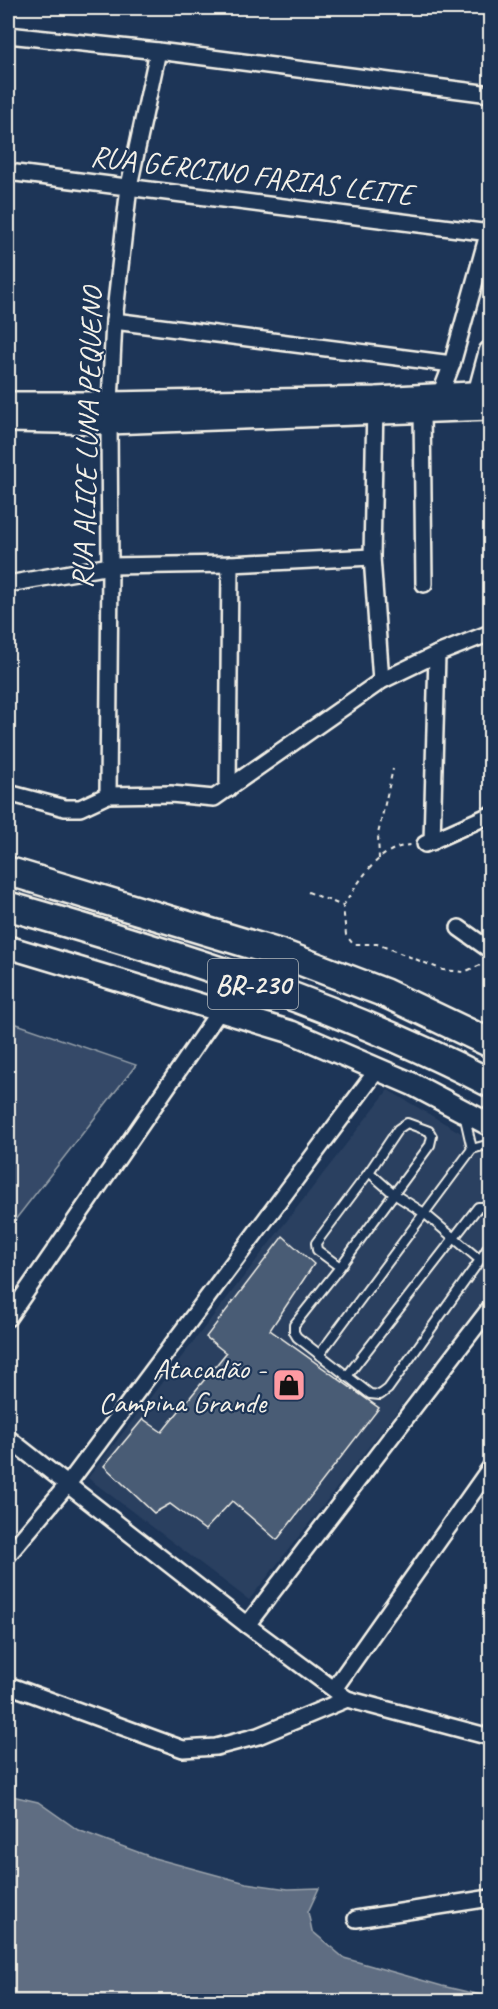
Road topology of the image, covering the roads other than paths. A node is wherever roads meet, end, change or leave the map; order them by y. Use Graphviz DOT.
graph roads {
  1 [pos="8,35"];
  2 [pos="158,51"];
  3 [pos="490,94"];
  4 [pos="8,172"];
  5 [pos="129,186"];
  6 [pos="490,231"];
  7 [pos="114,321"];
  8 [pos="490,352"];
  9 [pos="452,364"];
  10 [pos="440,395"];
  11 [pos="485,401"];
  12 [pos="8,403"];
  13 [pos="375,406"];
  14 [pos="422,411"];
  15 [pos="109,413"];
  16 [pos="8,421"];
  17 [pos="372,557"];
  18 [pos="230,564"];
  19 [pos="110,566"];
  20 [pos="8,584"];
  21 [pos="424,584"];
  22 [pos="490,633"];
  23 [pos="437,654"];
  24 [pos="381,681"];
  25 [pos="228,789"];
  26 [pos="8,793"];
  27 [pos="108,795"];
  28 [pos="490,815"];
  29 [pos="8,871"];
  30 [pos="8,906"];
  31 [pos="459,928"];
  32 [pos="8,947"];
  33 [pos="490,950"];
  34 [pos="220,1010"];
  35 [pos="490,1043"];
  36 [pos="378,1069"];
  37 [pos="490,1083"];
  38 [pos="463,1110"];
  39 [pos="490,1125"];
  40 [pos="490,1144"];
  41 [pos="472,1149"];
  42 [pos="369,1172"];
  43 [pos="394,1194"];
  44 [pos="424,1213"];
  45 [pos="490,1213"];
  46 [pos="454,1238"];
  47 [pos="490,1244"];
  48 [pos="480,1260"];
  49 [pos="340,1267"];
  50 [pos="490,1308"];
  51 [pos="8,1318"];
  52 [pos="319,1355"];
  53 [pos="347,1376"];
  54 [pos="8,1438"];
  55 [pos="490,1468"];
  56 [pos="68,1484"];
  57 [pos="8,1555"];
  58 [pos="247,1625"];
  59 [pos="8,1685"];
  60 [pos="334,1689"];
  61 [pos="347,1699"];
  62 [pos="490,1737"];
  63 [pos="490,1898"];
  64 [pos="356,1919"];
  1 -- 2 [label="street"];
  2 -- 3 [label="street"];
  2 -- 5 [label="street, RUA ALICE LUNA PEQUENO"];
  4 -- 5 [label="street, RUA GERCINO FARIAS LEITE"];
  5 -- 6 [label="street, RUA GERCINO FARIAS LEITE"];
  5 -- 7 [label="street, RUA ALICE LUNA PEQUENO"];
  6 -- 9 [label="street"];
  7 -- 9 [label="street"];
  7 -- 15 [label="street, RUA ALICE LUNA PEQUENO"];
  8 -- 11 [label="main road"];
  9 -- 10 [label="street"];
  10 -- 11 [label="main road"];
  10 -- 13 [label="main road"];
  11 -- 14 [label="main road"];
  12 -- 15 [label="main road"];
  13 -- 14 [label="main road"];
  13 -- 15 [label="main road"];
  13 -- 17 [label="street"];
  14 -- 21 [label="street"];
  15 -- 16 [label="main road"];
  15 -- 19 [label="street, RUA ALICE LUNA PEQUENO"];
  17 -- 18 [label="street"];
  17 -- 24 [label="street"];
  18 -- 19 [label="street"];
  18 -- 25 [label="street"];
  19 -- 20 [label="street"];
  19 -- 27 [label="street, RUA ALICE LUNA PEQUENO"];
  22 -- 23 [label="street"];
  23 -- 24 [label="street"];
  23 -- 28 [label="street"];
  24 -- 25 [label="street"];
  25 -- 27 [label="street"];
  26 -- 27 [label="street"];
  29 -- 35 [label="highway, BR-230"];
  30 -- 37 [label="highway, BR-230"];
  31 -- 33 [label="street"];
  32 -- 34 [label="main road, BR-230"];
  34 -- 36 [label="main road, BR-230"];
  34 -- 51 [label="street"];
  36 -- 38 [label="main road, BR-230"];
  36 -- 56 [label="street"];
  38 -- 39 [label="main road, BR-230"];
  38 -- 41 [label="lane"];
  40 -- 41 [label="lane"];
  41 -- 44 [label="lane"];
  42 -- 43 [label="lane"];
  42 -- 43 [label="lane"];
  42 -- 49 [label="lane"];
  43 -- 44 [label="lane"];
  43 -- 49 [label="lane"];
  44 -- 46 [label="lane"];
  44 -- 52 [label="lane"];
  45 -- 46 [label="lane"];
  46 -- 48 [label="lane"];
  46 -- 53 [label="lane"];
  47 -- 48 [label="lane"];
  48 -- 53 [label="lane"];
  49 -- 52 [label="lane"];
  50 -- 58 [label="street"];
  52 -- 53 [label="lane"];
  54 -- 56 [label="street"];
  55 -- 60 [label="street"];
  56 -- 57 [label="street"];
  56 -- 58 [label="street"];
  58 -- 60 [label="street"];
  59 -- 61 [label="street"];
  60 -- 61 [label="street"];
  61 -- 62 [label="street"];
  63 -- 64 [label="street"];
}
